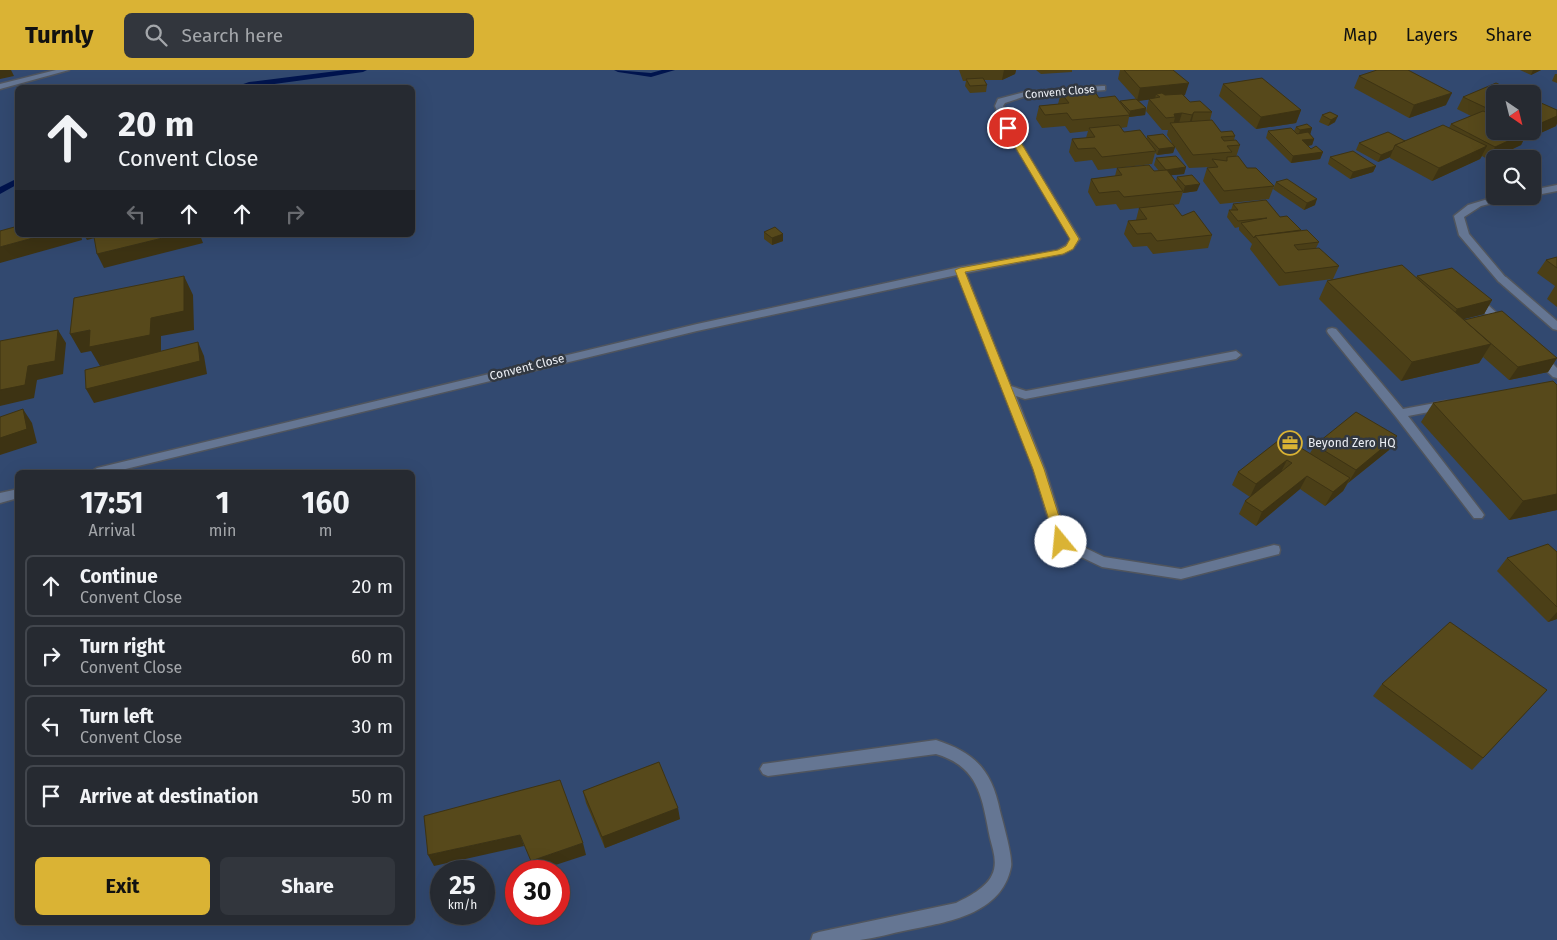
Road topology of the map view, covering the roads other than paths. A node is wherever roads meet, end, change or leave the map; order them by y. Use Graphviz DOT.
graph roads {
  1 [pos="65,70"];
  2 [pos="0,87"];
  3 [pos="1102,88"];
  4 [pos="1557,188"];
  5 [pos="1541,191"];
  6 [pos="1486,202"];
  7 [pos="960,270"];
  8 [pos="1468,292"];
  9 [pos="1557,327"];
  10 [pos="1509,330"];
  11 [pos="1332,331"];
  12 [pos="1530,349"];
  13 [pos="1236,355"];
  14 [pos="1557,374"];
  15 [pos="1006,388"];
  16 [pos="1459,403"];
  17 [pos="1400,414"];
  18 [pos="104,470"];
  19 [pos="15,495"];
  20 [pos="0,498"];
  21 [pos="1478,515"];
  22 [pos="1274,550"];
  23 [pos="768,769"];
  24 [pos="819,940"];
  1 -- 2 [label="street"];
  3 -- 7 [label="street, Convent Close"];
  4 -- 5 [label="street"];
  6 -- 9 [label="street"];
  7 -- 15 [label="street"];
  7 -- 18 [label="street, Convent Close"];
  8 -- 10 [label="street"];
  11 -- 17 [label="street"];
  12 -- 14 [label="street"];
  13 -- 15 [label="street"];
  15 -- 22 [label="street"];
  16 -- 17 [label="street"];
  17 -- 21 [label="street"];
  19 -- 20 [label="street"];
  23 -- 24 [label="street"];
}
